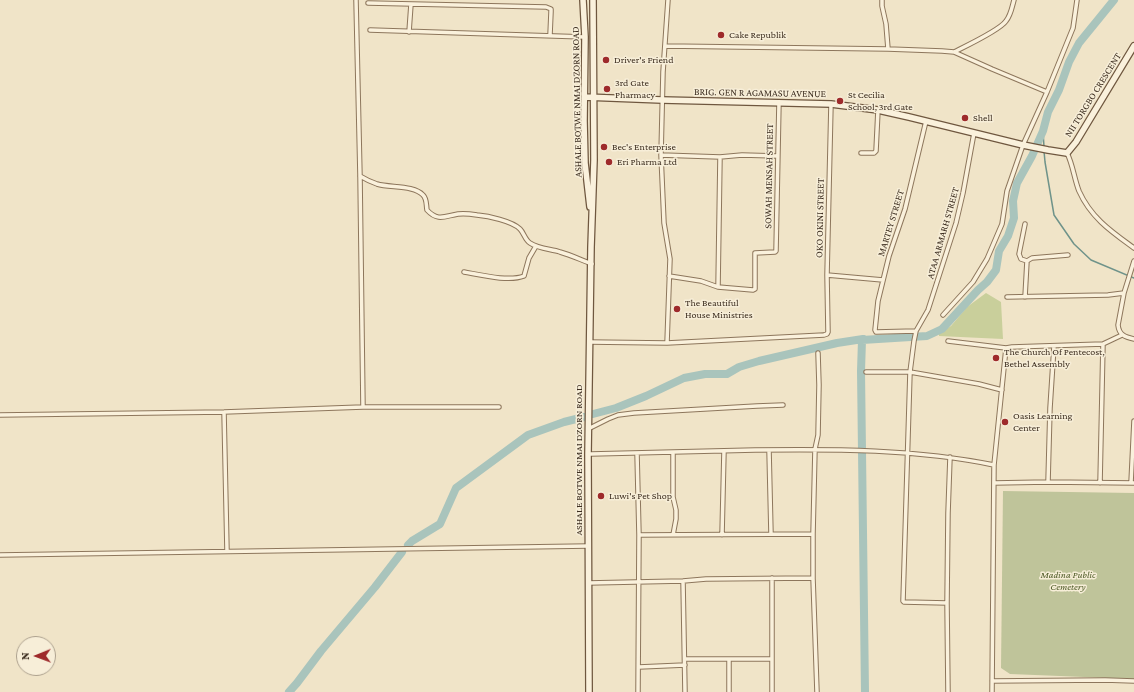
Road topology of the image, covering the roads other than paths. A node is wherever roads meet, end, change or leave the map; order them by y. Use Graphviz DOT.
graph roads {
  1 [pos="356,0"];
  2 [pos="583,0"];
  3 [pos="593,0"];
  4 [pos="668,0"];
  5 [pos="882,0"];
  6 [pos="1014,0"];
  7 [pos="1077,0"];
  8 [pos="368,3"];
  9 [pos="411,4"];
  10 [pos="370,30"];
  11 [pos="410,32"];
  12 [pos="550,35"];
  13 [pos="585,36"];
  14 [pos="665,46"];
  15 [pos="1134,46"];
  16 [pos="888,48"];
  17 [pos="954,52"];
  18 [pos="1047,92"];
  19 [pos="585,97"];
  20 [pos="593,97"];
  21 [pos="662,100"];
  22 [pos="779,102"];
  23 [pos="831,104"];
  24 [pos="878,110"];
  25 [pos="926,121"];
  26 [pos="974,133"];
  27 [pos="1025,145"];
  28 [pos="861,153"];
  29 [pos="1067,153"];
  30 [pos="661,155"];
  31 [pos="777,156"];
  32 [pos="720,157"];
  33 [pos="360,176"];
  34 [pos="1025,224"];
  35 [pos="592,227"];
  36 [pos="536,246"];
  37 [pos="1134,248"];
  38 [pos="1068,255"];
  39 [pos="1027,261"];
  40 [pos="1134,261"];
  41 [pos="592,264"];
  42 [pos="464,272"];
  43 [pos="827,275"];
  44 [pos="669,276"];
  45 [pos="883,280"];
  46 [pos="718,287"];
  47 [pos="1124,293"];
  48 [pos="1007,297"];
  49 [pos="1025,297"];
  50 [pos="943,314"];
  51 [pos="916,332"];
  52 [pos="1122,335"];
  53 [pos="1134,339"];
  54 [pos="948,341"];
  55 [pos="589,342"];
  56 [pos="667,343"];
  57 [pos="1103,344"];
  58 [pos="1054,346"];
  59 [pos="1006,348"];
  60 [pos="818,353"];
  61 [pos="866,372"];
  62 [pos="910,372"];
  63 [pos="1002,390"];
  64 [pos="783,405"];
  65 [pos="500,407"];
  66 [pos="363,408"];
  67 [pos="224,412"];
  68 [pos="0,415"];
  69 [pos="1134,421"];
  70 [pos="588,429"];
  71 [pos="815,449"];
  72 [pos="769,450"];
  73 [pos="724,451"];
  74 [pos="673,452"];
  75 [pos="907,452"];
  76 [pos="638,453"];
  77 [pos="588,454"];
  78 [pos="950,457"];
  79 [pos="994,465"];
  80 [pos="1048,482"];
  81 [pos="994,483"];
  82 [pos="1100,483"];
  83 [pos="1132,483"];
  84 [pos="771,534"];
  85 [pos="813,534"];
  86 [pos="639,535"];
  87 [pos="673,535"];
  88 [pos="722,535"];
  89 [pos="588,546"];
  90 [pos="226,551"];
  91 [pos="0,555"];
  92 [pos="772,578"];
  93 [pos="813,578"];
  94 [pos="683,581"];
  95 [pos="638,582"];
  96 [pos="588,583"];
  97 [pos="947,603"];
  98 [pos="685,659"];
  99 [pos="729,659"];
  100 [pos="772,659"];
  101 [pos="685,665"];
  102 [pos="639,667"];
  103 [pos="992,681"];
  104 [pos="1134,681"];
  105 [pos="589,692"];
  106 [pos="638,692"];
  107 [pos="685,692"];
  108 [pos="729,692"];
  109 [pos="772,692"];
  110 [pos="817,692"];
  111 [pos="948,692"];
  112 [pos="992,692"];
  1 -- 33 [label="street"];
  2 -- 13 [label="main road, ASHALE BOTWE NMAI DZORN ROAD"];
  3 -- 20 [label="main road, ASHALE BOTWE NMAI DZORN ROAD"];
  4 -- 14 [label="street"];
  5 -- 16 [label="street"];
  6 -- 17 [label="street"];
  7 -- 18 [label="street"];
  8 -- 9 [label="street"];
  9 -- 11 [label="street"];
  9 -- 12 [label="street"];
  10 -- 11 [label="street"];
  11 -- 12 [label="street"];
  12 -- 13 [label="street"];
  13 -- 19 [label="main road, ASHALE BOTWE NMAI DZORN ROAD"];
  14 -- 16 [label="street"];
  14 -- 21 [label="street"];
  15 -- 29 [label="main road, NII TORGBO CRESCENT"];
  16 -- 17 [label="street"];
  17 -- 18 [label="street"];
  18 -- 27 [label="street"];
  19 -- 20 [label="main road, BRIG. GEN R AGAMASU AVENUE"];
  19 -- 35 [label="main road, ASHALE BOTWE NMAI DZORN ROAD"];
  20 -- 21 [label="main road, BRIG. GEN R AGAMASU AVENUE"];
  20 -- 35 [label="main road, ASHALE BOTWE NMAI DZORN ROAD"];
  21 -- 22 [label="main road, BRIG. GEN R AGAMASU AVENUE"];
  21 -- 30 [label="street"];
  22 -- 23 [label="main road, BRIG. GEN R AGAMASU AVENUE"];
  22 -- 31 [label="street, SOWAH MENSAH STREET"];
  23 -- 24 [label="main road, BRIG. GEN R AGAMASU AVENUE"];
  23 -- 43 [label="street, OKO OKINI STREET"];
  24 -- 25 [label="main road, BRIG. GEN R AGAMASU AVENUE"];
  24 -- 28 [label="street"];
  25 -- 26 [label="main road, BRIG. GEN R AGAMASU AVENUE"];
  25 -- 45 [label="street, MARTEY STREET"];
  26 -- 27 [label="main road, BRIG. GEN R AGAMASU AVENUE"];
  26 -- 51 [label="street, ATAA ARMARH STREET"];
  27 -- 29 [label="main road, BRIG. GEN R AGAMASU AVENUE"];
  27 -- 50 [label="street"];
  29 -- 37 [label="street"];
  30 -- 32 [label="street"];
  30 -- 44 [label="street"];
  31 -- 32 [label="street"];
  31 -- 46 [label="street, SOWAH MENSAH STREET"];
  32 -- 46 [label="street"];
  33 -- 36 [label="street"];
  33 -- 66 [label="street"];
  34 -- 39 [label="street"];
  35 -- 41 [label="main road, ASHALE BOTWE NMAI DZORN ROAD"];
  36 -- 41 [label="street"];
  36 -- 42 [label="street"];
  38 -- 39 [label="street"];
  39 -- 49 [label="street"];
  40 -- 47 [label="street"];
  41 -- 55 [label="main road, ASHALE BOTWE NMAI DZORN ROAD"];
  43 -- 45 [label="street"];
  43 -- 56 [label="street, OKO OKINI STREET"];
  44 -- 46 [label="street"];
  44 -- 56 [label="street"];
  45 -- 51 [label="street, MARTEY STREET"];
  47 -- 49 [label="street"];
  47 -- 52 [label="street"];
  48 -- 49 [label="street"];
  51 -- 62 [label="street"];
  52 -- 53 [label="street"];
  52 -- 57 [label="street"];
  54 -- 59 [label="street"];
  55 -- 56 [label="street"];
  55 -- 70 [label="main road, ASHALE BOTWE NMAI DZORN ROAD"];
  57 -- 58 [label="street"];
  57 -- 82 [label="street"];
  58 -- 59 [label="street"];
  58 -- 80 [label="street"];
  59 -- 63 [label="street"];
  60 -- 71 [label="street"];
  61 -- 62 [label="street"];
  62 -- 63 [label="street"];
  62 -- 75 [label="street"];
  63 -- 79 [label="street"];
  64 -- 70 [label="street"];
  65 -- 66 [label="street"];
  66 -- 67 [label="street"];
  67 -- 68 [label="street"];
  67 -- 90 [label="street"];
  69 -- 83 [label="street"];
  70 -- 77 [label="main road, ASHALE BOTWE NMAI DZORN ROAD"];
  71 -- 72 [label="street"];
  71 -- 75 [label="street"];
  71 -- 85 [label="street"];
  72 -- 73 [label="street"];
  72 -- 84 [label="street"];
  73 -- 74 [label="street"];
  73 -- 88 [label="street"];
  74 -- 76 [label="street"];
  74 -- 87 [label="street"];
  75 -- 78 [label="street"];
  75 -- 97 [label="street"];
  76 -- 77 [label="street"];
  76 -- 86 [label="street"];
  77 -- 89 [label="main road, ASHALE BOTWE NMAI DZORN ROAD"];
  78 -- 79 [label="street"];
  78 -- 97 [label="street"];
  79 -- 81 [label="street"];
  80 -- 81 [label="street"];
  80 -- 82 [label="street"];
  81 -- 103 [label="street"];
  82 -- 83 [label="street"];
  84 -- 85 [label="street"];
  84 -- 88 [label="street"];
  85 -- 93 [label="street"];
  86 -- 87 [label="street"];
  86 -- 95 [label="street"];
  87 -- 88 [label="street"];
  89 -- 90 [label="street"];
  89 -- 96 [label="main road, ASHALE BOTWE NMAI DZORN ROAD"];
  90 -- 91 [label="street"];
  92 -- 93 [label="street"];
  92 -- 94 [label="street"];
  92 -- 100 [label="street"];
  93 -- 110 [label="street"];
  94 -- 95 [label="street"];
  94 -- 98 [label="street"];
  95 -- 96 [label="street"];
  95 -- 102 [label="street"];
  96 -- 105 [label="main road, ASHALE BOTWE NMAI DZORN ROAD"];
  97 -- 111 [label="street"];
  98 -- 99 [label="street"];
  98 -- 101 [label="street"];
  99 -- 100 [label="street"];
  99 -- 108 [label="street"];
  100 -- 109 [label="street"];
  101 -- 102 [label="street"];
  101 -- 107 [label="street"];
  102 -- 106 [label="street"];
  103 -- 104 [label="street"];
  103 -- 112 [label="street"];
}
